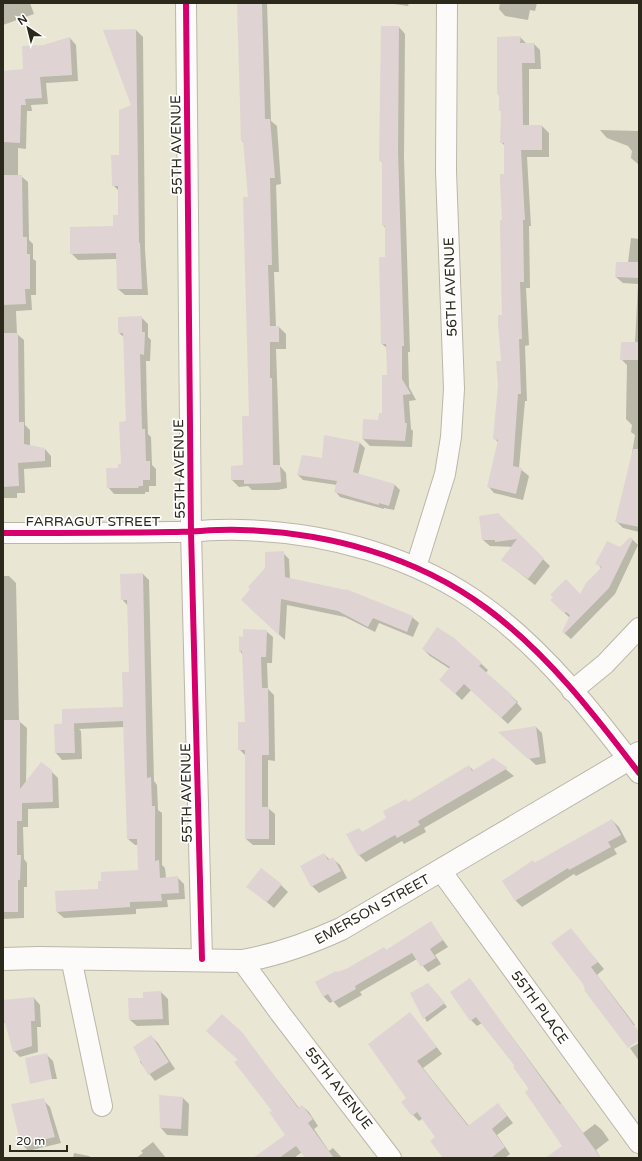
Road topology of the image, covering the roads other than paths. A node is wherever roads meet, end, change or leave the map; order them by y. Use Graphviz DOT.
graph roads {
  1 [pos="186,3"];
  2 [pos="447,3"];
  3 [pos="192,532"];
  4 [pos="3,534"];
  5 [pos="416,567"];
  6 [pos="639,628"];
  7 [pos="572,691"];
  8 [pos="635,762"];
  9 [pos="442,871"];
  10 [pos="71,958"];
  11 [pos="202,959"];
  12 [pos="3,960"];
  13 [pos="242,961"];
  14 [pos="102,1106"];
  15 [pos="639,1142"];
  16 [pos="391,1158"];
  1 -- 3 [label="street, 55TH AVENUE"];
  2 -- 5 [label="street, 56TH AVENUE"];
  3 -- 4 [label="street, FARRAGUT STREET"];
  3 -- 5 [label="street, FARRAGUT STREET"];
  3 -- 11 [label="street, 55TH AVENUE"];
  5 -- 7 [label="street, FARRAGUT STREET"];
  6 -- 7 [label="street"];
  7 -- 8 [label="street, FARRAGUT STREET"];
  8 -- 9 [label="street, EMERSON STREET"];
  9 -- 13 [label="street, EMERSON STREET"];
  9 -- 15 [label="street, 55TH PLACE"];
  10 -- 11 [label="street, EMERSON STREET"];
  10 -- 12 [label="street, EMERSON STREET"];
  10 -- 14 [label="street"];
  11 -- 13 [label="street, EMERSON STREET"];
  13 -- 16 [label="street, 55TH AVENUE"];
}
